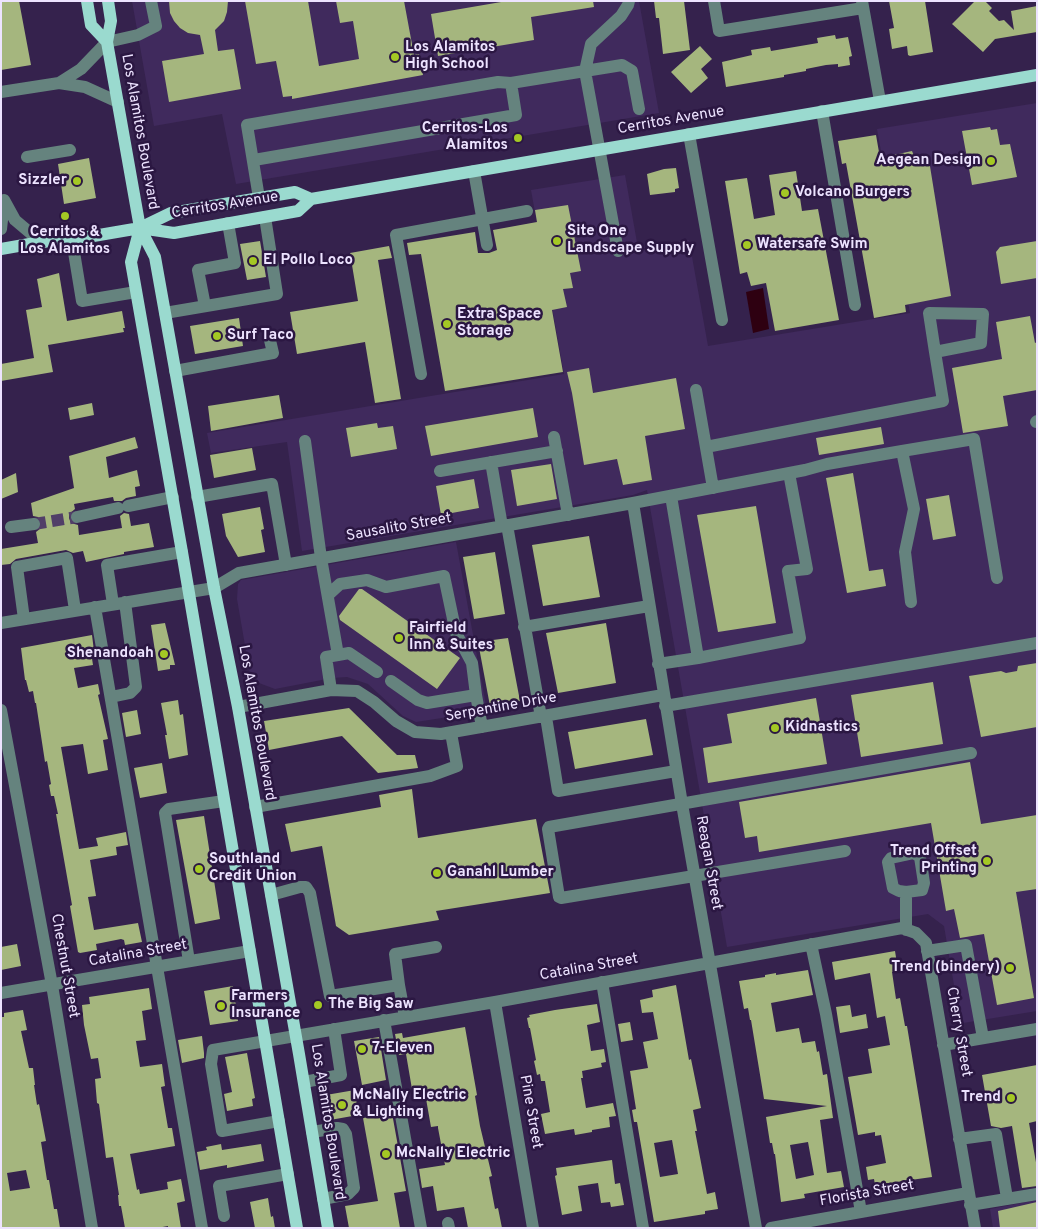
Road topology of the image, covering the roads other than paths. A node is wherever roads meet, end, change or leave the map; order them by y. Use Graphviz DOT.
graph roads {
  1 [pos="87,1"];
  2 [pos="108,1"];
  3 [pos="151,1"];
  4 [pos="629,1"];
  5 [pos="714,1"];
  6 [pos="862,5"];
  7 [pos="107,42"];
  8 [pos="585,71"];
  9 [pos="1037,75"];
  10 [pos="59,83"];
  11 [pos="511,83"];
  12 [pos="1,92"];
  13 [pos="880,101"];
  14 [pos="118,102"];
  15 [pos="639,109"];
  16 [pos="822,111"];
  17 [pos="689,134"];
  18 [pos="599,149"];
  19 [pos="70,150"];
  20 [pos="27,157"];
  21 [pos="254,160"];
  22 [pos="474,171"];
  23 [pos="259,198"];
  24 [pos="311,199"];
  25 [pos="527,211"];
  26 [pos="265,217"];
  27 [pos="483,219"];
  28 [pos="228,223"];
  29 [pos="140,228"];
  30 [pos="1,230"];
  31 [pos="72,240"];
  32 [pos="41,242"];
  33 [pos="487,245"];
  34 [pos="1,249"];
  35 [pos="618,250"];
  36 [pos="136,292"];
  37 [pos="204,302"];
  38 [pos="855,305"];
  39 [pos="165,313"];
  40 [pos="722,320"];
  41 [pos="269,336"];
  42 [pos="935,352"];
  43 [pos="176,371"];
  44 [pos="421,374"];
  45 [pos="696,390"];
  46 [pos="554,436"];
  47 [pos="305,441"];
  48 [pos="706,447"];
  49 [pos="557,451"];
  50 [pos="902,451"];
  51 [pos="491,462"];
  52 [pos="440,471"];
  53 [pos="789,473"];
  54 [pos="713,488"];
  55 [pos="671,496"];
  56 [pos="173,497"];
  57 [pos="197,497"];
  58 [pos="633,503"];
  59 [pos="568,514"];
  60 [pos="76,517"];
  61 [pos="34,524"];
  62 [pos="504,526"];
  63 [pos="11,527"];
  64 [pos="182,552"];
  65 [pos="322,558"];
  66 [pos="286,564"];
  67 [pos="996,578"];
  68 [pos="214,588"];
  69 [pos="189,592"];
  70 [pos="328,595"];
  71 [pos="911,602"];
  72 [pos="119,603"];
  73 [pos="649,606"];
  74 [pos="95,607"];
  75 [pos="75,610"];
  76 [pos="24,620"];
  77 [pos="1,623"];
  78 [pos="524,627"];
  79 [pos="1037,642"];
  80 [pos="338,655"];
  81 [pos="698,658"];
  82 [pos="658,664"];
  83 [pos="376,672"];
  84 [pos="391,681"];
  85 [pos="332,690"];
  86 [pos="476,695"];
  87 [pos="111,698"];
  88 [pos="664,701"];
  89 [pos="238,707"];
  90 [pos="1,710"];
  91 [pos="543,717"];
  92 [pos="482,727"];
  93 [pos="451,733"];
  94 [pos="970,753"];
  95 [pos="676,771"];
  96 [pos="224,801"];
  97 [pos="682,804"];
  98 [pos="255,808"];
  99 [pos="845,851"];
  100 [pos="694,876"];
  101 [pos="906,892"];
  102 [pos="271,895"];
  103 [pos="912,932"];
  104 [pos="811,944"];
  105 [pos="436,947"];
  106 [pos="250,951"];
  107 [pos="928,951"];
  108 [pos="189,961"];
  109 [pos="708,963"];
  110 [pos="158,966"];
  111 [pos="602,982"];
  112 [pos="52,985"];
  113 [pos="399,985"];
  114 [pos="1,994"];
  115 [pos="495,1002"];
  116 [pos="405,1017"];
  117 [pos="384,1020"];
  118 [pos="334,1029"];
  119 [pos="1037,1029"];
  120 [pos="296,1035"];
  121 [pos="983,1038"];
  122 [pos="266,1040"];
  123 [pos="943,1045"];
  124 [pos="304,1082"];
  125 [pos="279,1121"];
  126 [pos="312,1132"];
  127 [pos="959,1139"];
  128 [pos="288,1174"];
  129 [pos="1037,1194"];
  130 [pos="1007,1198"];
  131 [pos="323,1199"];
  132 [pos="969,1199"];
  133 [pos="861,1212"];
  134 [pos="224,1216"];
  135 [pos="793,1226"];
  136 [pos="92,1228"];
  137 [pos="202,1228"];
  138 [pos="297,1228"];
  139 [pos="328,1228"];
  140 [pos="420,1228"];
  141 [pos="533,1228"];
  142 [pos="643,1228"];
  143 [pos="756,1228"];
  144 [pos="771,1228"];
  145 [pos="975,1228"];
  1 -- 7 [label="main road, Los Alamitos Boulevard"];
  2 -- 7 [label="main road, Los Alamitos Boulevard"];
  3 -- 7 [label="street"];
  4 -- 8 [label="street"];
  5 -- 6 [label="street"];
  6 -- 13 [label="street"];
  7 -- 10 [label="street"];
  7 -- 14 [label="main road, Los Alamitos Boulevard"];
  8 -- 11 [label="street"];
  8 -- 15 [label="street"];
  8 -- 18 [label="street"];
  9 -- 13 [label="main road, Cerritos Avenue"];
  10 -- 12 [label="street"];
  10 -- 14 [label="street"];
  11 -- 21 [label="street"];
  11 -- 21 [label="street"];
  13 -- 16 [label="main road, Cerritos Avenue"];
  14 -- 29 [label="main road, Los Alamitos Boulevard"];
  16 -- 17 [label="main road, Cerritos Avenue"];
  16 -- 38 [label="street"];
  17 -- 18 [label="main road, Cerritos Avenue"];
  17 -- 40 [label="street"];
  18 -- 22 [label="main road, Cerritos Avenue"];
  18 -- 35 [label="street"];
  19 -- 20 [label="street"];
  21 -- 23 [label="street"];
  22 -- 24 [label="main road, Cerritos Avenue"];
  22 -- 27 [label="street"];
  23 -- 24 [label="main road, Cerritos Avenue"];
  23 -- 29 [label="main road, Cerritos Avenue"];
  24 -- 26 [label="main road, Cerritos Avenue"];
  25 -- 27 [label="street"];
  26 -- 28 [label="main road, Cerritos Avenue"];
  26 -- 37 [label="street"];
  27 -- 33 [label="street"];
  27 -- 44 [label="street"];
  28 -- 29 [label="main road, Cerritos Avenue"];
  28 -- 37 [label="street"];
  29 -- 31 [label="main road, Cerritos Avenue"];
  29 -- 36 [label="main road, Los Alamitos Boulevard"];
  29 -- 39 [label="main road, Los Alamitos Boulevard"];
  30 -- 32 [label="street"];
  31 -- 32 [label="main road, Cerritos Avenue"];
  31 -- 36 [label="street"];
  32 -- 34 [label="main road, Cerritos Avenue"];
  36 -- 56 [label="main road, Los Alamitos Boulevard"];
  37 -- 39 [label="street"];
  39 -- 43 [label="main road, Los Alamitos Boulevard"];
  41 -- 43 [label="street"];
  42 -- 42 [label="street"];
  42 -- 48 [label="street"];
  43 -- 57 [label="main road, Los Alamitos Boulevard"];
  45 -- 48 [label="street"];
  46 -- 49 [label="street"];
  47 -- 65 [label="street"];
  48 -- 54 [label="street"];
  49 -- 51 [label="street"];
  49 -- 59 [label="street"];
  50 -- 53 [label="street, Sausalito Street"];
  50 -- 67 [label="street, Sausalito Street"];
  50 -- 71 [label="street"];
  51 -- 52 [label="street"];
  51 -- 62 [label="street"];
  53 -- 54 [label="street, Sausalito Street"];
  53 -- 81 [label="street"];
  54 -- 55 [label="street, Sausalito Street"];
  55 -- 58 [label="street, Sausalito Street"];
  55 -- 81 [label="street"];
  56 -- 60 [label="street"];
  56 -- 64 [label="main road, Los Alamitos Boulevard"];
  57 -- 66 [label="street"];
  57 -- 68 [label="main road, Los Alamitos Boulevard"];
  58 -- 59 [label="street, Sausalito Street"];
  58 -- 73 [label="street, Reagan Street"];
  59 -- 62 [label="street, Sausalito Street"];
  61 -- 63 [label="street"];
  62 -- 65 [label="street, Sausalito Street"];
  62 -- 78 [label="street"];
  64 -- 69 [label="main road, Los Alamitos Boulevard"];
  64 -- 72 [label="street"];
  65 -- 66 [label="street, Sausalito Street"];
  65 -- 70 [label="street"];
  66 -- 68 [label="street, Sausalito Street"];
  68 -- 69 [label="street, Sausalito Street"];
  68 -- 89 [label="main road, Los Alamitos Boulevard"];
  69 -- 72 [label="street, Sausalito Street"];
  69 -- 96 [label="main road, Los Alamitos Boulevard"];
  70 -- 80 [label="street"];
  70 -- 86 [label="street"];
  72 -- 74 [label="street, Sausalito Street"];
  72 -- 87 [label="street"];
  73 -- 78 [label="street"];
  73 -- 82 [label="street, Reagan Street"];
  74 -- 75 [label="street, Sausalito Street"];
  74 -- 87 [label="street"];
  75 -- 76 [label="street, Sausalito Street"];
  75 -- 76 [label="street"];
  76 -- 77 [label="street, Sausalito Street"];
  78 -- 91 [label="street"];
  79 -- 88 [label="street, Serpentine Drive"];
  80 -- 83 [label="street"];
  80 -- 85 [label="street"];
  81 -- 82 [label="street"];
  82 -- 88 [label="street, Reagan Street"];
  84 -- 86 [label="street"];
  85 -- 89 [label="street, Serpentine Drive"];
  85 -- 93 [label="street, Serpentine Drive"];
  86 -- 92 [label="street"];
  87 -- 110 [label="street"];
  88 -- 91 [label="street, Serpentine Drive"];
  88 -- 95 [label="street, Reagan Street"];
  89 -- 98 [label="main road, Los Alamitos Boulevard"];
  90 -- 112 [label="street, Chestnut Street"];
  91 -- 92 [label="street, Serpentine Drive"];
  91 -- 95 [label="street"];
  92 -- 93 [label="street, Serpentine Drive"];
  93 -- 98 [label="street"];
  94 -- 97 [label="street"];
  95 -- 97 [label="street, Reagan Street"];
  96 -- 106 [label="main road, Los Alamitos Boulevard"];
  96 -- 108 [label="street"];
  97 -- 100 [label="street, Reagan Street"];
  97 -- 100 [label="street"];
  98 -- 102 [label="main road, Los Alamitos Boulevard"];
  99 -- 100 [label="street"];
  100 -- 109 [label="street, Reagan Street"];
  101 -- 103 [label="street"];
  102 -- 113 [label="street"];
  102 -- 120 [label="main road, Los Alamitos Boulevard"];
  103 -- 104 [label="street, Catalina Street"];
  103 -- 107 [label="street, Cherry Street"];
  104 -- 109 [label="street, Catalina Street"];
  104 -- 133 [label="street"];
  105 -- 113 [label="street"];
  106 -- 108 [label="street, Catalina Street"];
  106 -- 122 [label="main road, Los Alamitos Boulevard"];
  107 -- 121 [label="street"];
  107 -- 123 [label="street, Cherry Street"];
  108 -- 110 [label="street, Catalina Street"];
  109 -- 111 [label="street, Catalina Street"];
  109 -- 143 [label="street, Reagan Street"];
  110 -- 112 [label="street, Catalina Street"];
  110 -- 137 [label="street"];
  111 -- 115 [label="street, Catalina Street"];
  111 -- 142 [label="street"];
  112 -- 114 [label="street, Catalina Street"];
  112 -- 136 [label="street, Chestnut Street"];
  113 -- 116 [label="street"];
  115 -- 116 [label="street, Catalina Street"];
  115 -- 141 [label="street, Pine Street"];
  116 -- 117 [label="street, Catalina Street"];
  117 -- 118 [label="street, Catalina Street"];
  117 -- 140 [label="street"];
  118 -- 120 [label="street, Catalina Street"];
  118 -- 124 [label="street"];
  119 -- 121 [label="street"];
  120 -- 122 [label="street, Catalina Street"];
  120 -- 124 [label="main road, Los Alamitos Boulevard"];
  121 -- 123 [label="street"];
  122 -- 125 [label="main road, Los Alamitos Boulevard"];
  122 -- 125 [label="street, Catalina Street"];
  123 -- 127 [label="street, Cherry Street"];
  124 -- 126 [label="main road, Los Alamitos Boulevard"];
  125 -- 128 [label="main road, Los Alamitos Boulevard"];
  126 -- 131 [label="main road, Los Alamitos Boulevard"];
  126 -- 131 [label="street"];
  127 -- 130 [label="street"];
  127 -- 132 [label="street, Cherry Street"];
  128 -- 134 [label="street"];
  128 -- 138 [label="main road, Los Alamitos Boulevard"];
  129 -- 130 [label="street, Florista Street"];
  130 -- 132 [label="street, Florista Street"];
  131 -- 139 [label="main road, Los Alamitos Boulevard"];
  132 -- 133 [label="street, Florista Street"];
  132 -- 145 [label="street, Cherry Street"];
  133 -- 135 [label="street, Florista Street"];
  135 -- 144 [label="street, Florista Street"];
}
